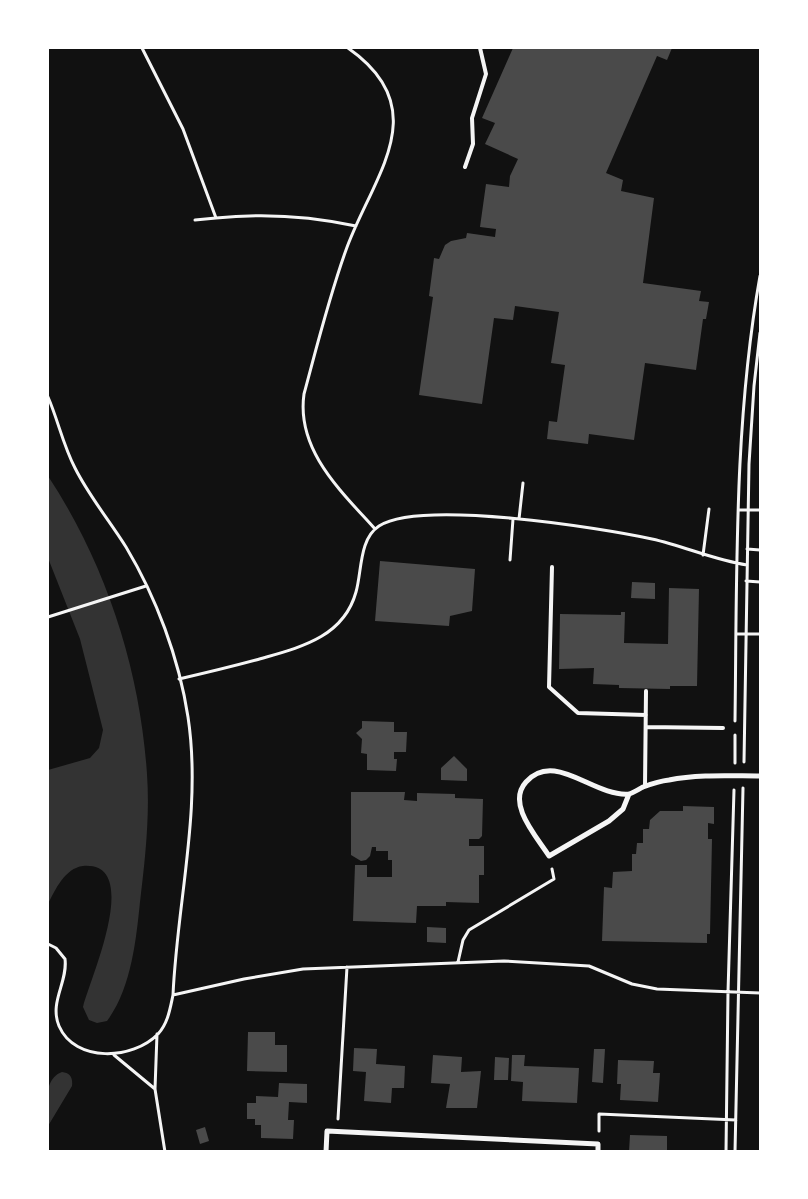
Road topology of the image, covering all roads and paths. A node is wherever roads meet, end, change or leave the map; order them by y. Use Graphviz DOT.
graph roads {
  1 [pos="142,48"];
  2 [pos="348,48"];
  3 [pos="480,48"];
  4 [pos="465,167"];
  5 [pos="216,218"];
  6 [pos="195,220"];
  7 [pos="356,226"];
  8 [pos="760,276"];
  9 [pos="760,333"];
  10 [pos="48,397"];
  11 [pos="523,483"];
  12 [pos="709,509"];
  13 [pos="739,510"];
  14 [pos="749,510"];
  15 [pos="760,510"];
  16 [pos="513,519"];
  17 [pos="518,519"];
  18 [pos="376,529"];
  19 [pos="748,549"];
  20 [pos="760,550"];
  21 [pos="702,555"];
  22 [pos="510,560"];
  23 [pos="736,564"];
  24 [pos="747,566"];
  25 [pos="552,567"];
  26 [pos="746,581"];
  27 [pos="760,582"];
  28 [pos="146,586"];
  29 [pos="48,617"];
  30 [pos="736,634"];
  31 [pos="745,634"];
  32 [pos="760,634"];
  33 [pos="179,679"];
  34 [pos="646,691"];
  35 [pos="646,714"];
  36 [pos="646,727"];
  37 [pos="723,728"];
  38 [pos="735,776"];
  39 [pos="744,776"];
  40 [pos="760,776"];
  41 [pos="645,786"];
  42 [pos="630,794"];
  43 [pos="549,856"];
  44 [pos="48,944"];
  45 [pos="458,962"];
  46 [pos="347,967"];
  47 [pos="728,992"];
  48 [pos="738,992"];
  49 [pos="760,993"];
  50 [pos="173,995"];
  51 [pos="157,1034"];
  52 [pos="114,1055"];
  53 [pos="155,1089"];
  54 [pos="726,1119"];
  55 [pos="736,1120"];
  56 [pos="338,1131"];
  57 [pos="598,1144"];
  58 [pos="165,1152"];
  59 [pos="326,1152"];
  60 [pos="598,1152"];
  61 [pos="726,1152"];
  62 [pos="735,1152"];
  1 -- 5 [label="path"];
  2 -- 7 [label="path"];
  3 -- 4 [label="lane"];
  5 -- 6 [label="path"];
  5 -- 7 [label="path"];
  7 -- 18 [label="path"];
  8 -- 13 [label="path"];
  9 -- 14 [label="path"];
  10 -- 28 [label="path"];
  11 -- 17 [label="path"];
  12 -- 21 [label="path"];
  13 -- 14 [label="path"];
  13 -- 23 [label="path"];
  14 -- 15 [label="path"];
  14 -- 19 [label="path"];
  16 -- 17 [label="path"];
  16 -- 18 [label="path"];
  16 -- 22 [label="path"];
  17 -- 21 [label="path"];
  18 -- 33 [label="path"];
  19 -- 20 [label="path"];
  19 -- 24 [label="path"];
  21 -- 23 [label="path"];
  23 -- 24 [label="path"];
  23 -- 30 [label="path"];
  24 -- 26 [label="path"];
  25 -- 35 [label="lane"];
  26 -- 27 [label="path"];
  26 -- 31 [label="path"];
  28 -- 29 [label="path"];
  28 -- 33 [label="path"];
  30 -- 31 [label="path"];
  30 -- 38 [label="path"];
  31 -- 32 [label="path"];
  31 -- 39 [label="path"];
  33 -- 50 [label="path"];
  34 -- 35 [label="lane"];
  35 -- 36 [label="lane"];
  36 -- 37 [label="lane"];
  36 -- 41 [label="lane"];
  38 -- 39 [label="street"];
  38 -- 41 [label="street"];
  38 -- 47 [label="path"];
  39 -- 40 [label="street"];
  39 -- 48 [label="path"];
  41 -- 42 [label="street"];
  42 -- 43 [label="street"];
  42 -- 43 [label="street"];
  43 -- 45 [label="path"];
  44 -- 52 [label="path"];
  45 -- 46 [label="path"];
  45 -- 47 [label="path"];
  46 -- 50 [label="path"];
  46 -- 56 [label="path"];
  47 -- 48 [label="path"];
  47 -- 54 [label="path"];
  48 -- 49 [label="path"];
  48 -- 55 [label="path"];
  50 -- 51 [label="path"];
  51 -- 52 [label="path"];
  51 -- 53 [label="path"];
  52 -- 53 [label="path"];
  53 -- 58 [label="path"];
  54 -- 55 [label="path"];
  54 -- 57 [label="path"];
  54 -- 61 [label="path"];
  55 -- 62 [label="path"];
  56 -- 57 [label="street"];
  56 -- 59 [label="street"];
  57 -- 60 [label="street"];
}
